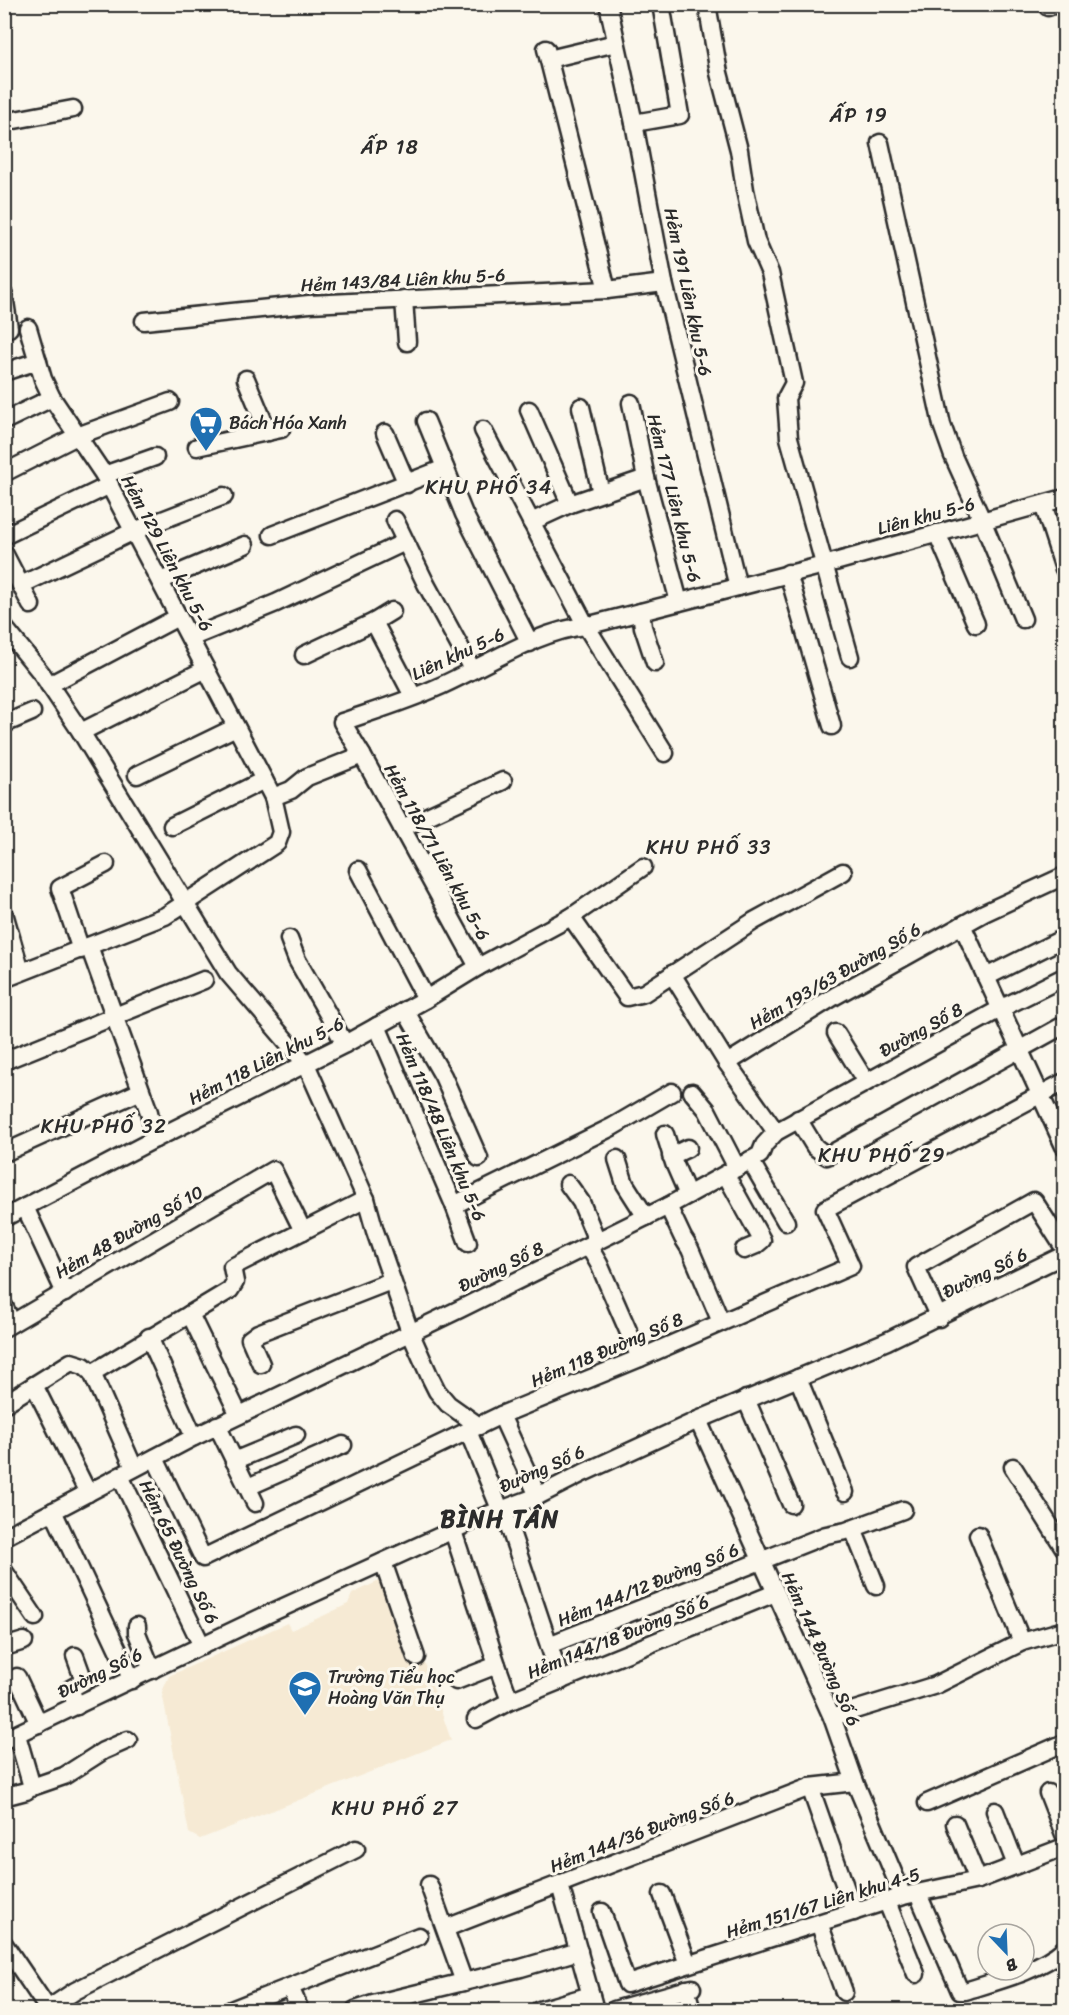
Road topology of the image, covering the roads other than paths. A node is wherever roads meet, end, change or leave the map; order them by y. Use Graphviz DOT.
graph roads {
  1 [pos="608,4"];
  2 [pos="661,4"];
  3 [pos="706,4"];
  4 [pos="616,43"];
  5 [pos="73,108"];
  6 [pos="4,122"];
  7 [pos="634,123"];
  8 [pos="880,142"];
  9 [pos="664,284"];
  10 [pos="607,290"];
  11 [pos="4,295"];
  12 [pos="404,299"];
  13 [pos="144,321"];
  14 [pos="9,328"];
  15 [pos="28,328"];
  16 [pos="407,342"];
  17 [pos="38,361"];
  18 [pos="4,372"];
  19 [pos="246,379"];
  20 [pos="52,398"];
  21 [pos="170,402"];
  22 [pos="631,403"];
  23 [pos="581,407"];
  24 [pos="529,410"];
  25 [pos="4,421"];
  26 [pos="426,422"];
  27 [pos="483,430"];
  28 [pos="385,432"];
  29 [pos="77,436"];
  30 [pos="197,447"];
  31 [pos="155,457"];
  32 [pos="445,468"];
  33 [pos="4,473"];
  34 [pos="646,478"];
  35 [pos="107,480"];
  36 [pos="407,484"];
  37 [pos="601,494"];
  38 [pos="224,496"];
  39 [pos="1065,498"];
  40 [pos="570,504"];
  41 [pos="1043,504"];
  42 [pos="395,520"];
  43 [pos="982,520"];
  44 [pos="531,522"];
  45 [pos="134,531"];
  46 [pos="937,533"];
  47 [pos="272,535"];
  48 [pos="4,536"];
  49 [pos="405,542"];
  50 [pos="245,545"];
  51 [pos="4,553"];
  52 [pos="824,565"];
  53 [pos="1065,569"];
  54 [pos="788,573"];
  55 [pos="160,581"];
  56 [pos="21,585"];
  57 [pos="738,587"];
  58 [pos="680,602"];
  59 [pos="31,605"];
  60 [pos="392,612"];
  61 [pos="641,612"];
  62 [pos="178,617"];
  63 [pos="1023,620"];
  64 [pos="374,622"];
  65 [pos="976,624"];
  66 [pos="586,627"];
  67 [pos="6,631"];
  68 [pos="190,638"];
  69 [pos="530,643"];
  70 [pos="304,654"];
  71 [pos="849,657"];
  72 [pos="655,663"];
  73 [pos="206,669"];
  74 [pos="472,669"];
  75 [pos="49,685"];
  76 [pos="413,696"];
  77 [pos="32,712"];
  78 [pos="4,724"];
  79 [pos="832,726"];
  80 [pos="236,727"];
  81 [pos="81,732"];
  82 [pos="665,753"];
  83 [pos="362,755"];
  84 [pos="137,776"];
  85 [pos="264,780"];
  86 [pos="503,781"];
  87 [pos="273,797"];
  88 [pos="172,826"];
  89 [pos="402,828"];
  90 [pos="106,864"];
  91 [pos="643,867"];
  92 [pos="358,870"];
  93 [pos="843,872"];
  94 [pos="1065,876"];
  95 [pos="185,904"];
  96 [pos="4,913"];
  97 [pos="571,917"];
  98 [pos="962,925"];
  99 [pos="1065,938"];
  100 [pos="289,939"];
  101 [pos="85,948"];
  102 [pos="478,967"];
  103 [pos="21,972"];
  104 [pos="672,974"];
  105 [pos="986,977"];
  106 [pos="1065,977"];
  107 [pos="4,979"];
  108 [pos="204,980"];
  109 [pos="426,999"];
  110 [pos="1000,1009"];
  111 [pos="405,1010"];
  112 [pos="115,1017"];
  113 [pos="1065,1025"];
  114 [pos="377,1026"];
  115 [pos="836,1034"];
  116 [pos="345,1044"];
  117 [pos="1019,1050"];
  118 [pos="4,1061"];
  119 [pos="727,1063"];
  120 [pos="306,1064"];
  121 [pos="866,1082"];
  122 [pos="1065,1082"];
  123 [pos="141,1091"];
  124 [pos="672,1092"];
  125 [pos="692,1092"];
  126 [pos="1040,1094"];
  127 [pos="798,1119"];
  128 [pos="776,1132"];
  129 [pos="665,1134"];
  130 [pos="155,1139"];
  131 [pos="1065,1146"];
  132 [pos="688,1148"];
  133 [pos="4,1153"];
  134 [pos="671,1156"];
  135 [pos="479,1158"];
  136 [pos="617,1159"];
  137 [pos="738,1168"];
  138 [pos="568,1184"];
  139 [pos="688,1195"];
  140 [pos="366,1199"];
  141 [pos="454,1205"];
  142 [pos="668,1206"];
  143 [pos="25,1207"];
  144 [pos="646,1217"];
  145 [pos="4,1218"];
  146 [pos="786,1222"];
  147 [pos="303,1231"];
  148 [pos="468,1243"];
  149 [pos="591,1244"];
  150 [pos="1065,1248"];
  151 [pos="744,1250"];
  152 [pos="1065,1255"];
  153 [pos="392,1281"];
  154 [pos="65,1293"];
  155 [pos="4,1306"];
  156 [pos="190,1314"];
  157 [pos="939,1318"];
  158 [pos="721,1322"];
  159 [pos="8,1326"];
  160 [pos="410,1332"];
  161 [pos="149,1337"];
  162 [pos="640,1358"];
  163 [pos="261,1364"];
  164 [pos="92,1373"];
  165 [pos="798,1378"];
  166 [pos="34,1386"];
  167 [pos="746,1399"];
  168 [pos="4,1404"];
  169 [pos="239,1415"];
  170 [pos="501,1415"];
  171 [pos="698,1420"];
  172 [pos="217,1425"];
  173 [pos="474,1428"];
  174 [pos="296,1435"];
  175 [pos="194,1437"];
  176 [pos="343,1445"];
  177 [pos="155,1458"];
  178 [pos="234,1461"];
  179 [pos="1013,1467"];
  180 [pos="127,1472"];
  181 [pos="248,1487"];
  182 [pos="845,1492"];
  183 [pos="88,1493"];
  184 [pos="538,1496"];
  185 [pos="255,1503"];
  186 [pos="792,1504"];
  187 [pos="501,1508"];
  188 [pos="903,1510"];
  189 [pos="53,1511"];
  190 [pos="853,1529"];
  191 [pos="453,1531"];
  192 [pos="978,1535"];
  193 [pos="4,1537"];
  194 [pos="1065,1548"];
  195 [pos="383,1562"];
  196 [pos="761,1562"];
  197 [pos="4,1571"];
  198 [pos="876,1587"];
  199 [pos="775,1593"];
  200 [pos="35,1617"];
  201 [pos="137,1626"];
  202 [pos="1065,1630"];
  203 [pos="4,1640"];
  204 [pos="24,1641"];
  205 [pos="1022,1642"];
  206 [pos="549,1645"];
  207 [pos="202,1646"];
  208 [pos="75,1656"];
  209 [pos="416,1657"];
  210 [pos="497,1665"];
  211 [pos="152,1670"];
  212 [pos="17,1677"];
  213 [pos="132,1680"];
  214 [pos="456,1681"];
  215 [pos="561,1681"];
  216 [pos="510,1701"];
  217 [pos="77,1706"];
  218 [pos="832,1717"];
  219 [pos="476,1719"];
  220 [pos="39,1724"];
  221 [pos="11,1738"];
  222 [pos="128,1740"];
  223 [pos="1065,1743"];
  224 [pos="855,1782"];
  225 [pos="32,1787"];
  226 [pos="810,1787"];
  227 [pos="1048,1793"];
  228 [pos="7,1796"];
  229 [pos="927,1803"];
  230 [pos="995,1811"];
  231 [pos="955,1824"];
  232 [pos="1065,1834"];
  233 [pos="1065,1847"];
  234 [pos="356,1849"];
  235 [pos="1016,1865"];
  236 [pos="978,1881"];
  237 [pos="429,1885"];
  238 [pos="560,1885"];
  239 [pos="662,1894"];
  240 [pos="910,1895"];
  241 [pos="887,1902"];
  242 [pos="602,1912"];
  243 [pos="854,1912"];
  244 [pos="819,1923"];
  245 [pos="446,1928"];
  246 [pos="419,1936"];
  247 [pos="6,1948"];
  248 [pos="1065,1949"];
  249 [pos="579,1951"];
  250 [pos="688,1964"];
  251 [pos="916,1974"];
  252 [pos="464,1982"];
  253 [pos="290,1987"];
  254 [pos="844,1992"];
  255 [pos="593,2003"];
  256 [pos="646,2006"];
  257 [pos="48,2009"];
  258 [pos="231,2010"];
  259 [pos="300,2010"];
  260 [pos="355,2010"];
  261 [pos="539,2010"];
  262 [pos="614,2010"];
  263 [pos="692,2010"];
  1 -- 4 [label="street, Hẻm 191 Liên khu 5-6"];
  2 -- 7 [label="street"];
  3 -- 52 [label="street"];
  4 -- 7 [label="street, Hẻm 191 Liên khu 5-6"];
  4 -- 10 [label="street"];
  5 -- 6 [label="street"];
  7 -- 9 [label="street, Hẻm 191 Liên khu 5-6"];
  8 -- 43 [label="street"];
  9 -- 10 [label="street, Hẻm 143/84 Liên khu 5-6"];
  9 -- 57 [label="street, Hẻm 191 Liên khu 5-6"];
  10 -- 12 [label="street, Hẻm 143/84 Liên khu 5-6"];
  11 -- 14 [label="street"];
  12 -- 13 [label="street, Hẻm 143/84 Liên khu 5-6"];
  12 -- 16 [label="street"];
  15 -- 17 [label="street, Hẻm 129 Liên khu 5-6"];
  17 -- 18 [label="street"];
  17 -- 20 [label="street, Hẻm 129 Liên khu 5-6"];
  19 -- 30 [label="street"];
  20 -- 25 [label="street"];
  20 -- 29 [label="street, Hẻm 129 Liên khu 5-6"];
  21 -- 29 [label="street"];
  22 -- 34 [label="street, Hẻm 177 Liên khu 5-6"];
  23 -- 37 [label="street"];
  24 -- 40 [label="street"];
  26 -- 32 [label="street"];
  27 -- 44 [label="street"];
  28 -- 36 [label="street"];
  29 -- 33 [label="street"];
  29 -- 35 [label="street, Hẻm 129 Liên khu 5-6"];
  31 -- 35 [label="street"];
  32 -- 36 [label="street"];
  32 -- 69 [label="street"];
  34 -- 37 [label="street"];
  34 -- 58 [label="street, Hẻm 177 Liên khu 5-6"];
  35 -- 45 [label="street, Hẻm 129 Liên khu 5-6"];
  35 -- 48 [label="street"];
  36 -- 47 [label="street"];
  37 -- 40 [label="street"];
  38 -- 45 [label="street"];
  39 -- 41 [label="street, Liên khu 5-6"];
  40 -- 44 [label="street"];
  41 -- 43 [label="street, Liên khu 5-6"];
  41 -- 53 [label="street"];
  42 -- 49 [label="street"];
  43 -- 46 [label="street, Liên khu 5-6"];
  43 -- 63 [label="street"];
  44 -- 66 [label="street"];
  45 -- 55 [label="street, Hẻm 129 Liên khu 5-6"];
  45 -- 56 [label="street"];
  46 -- 52 [label="street, Liên khu 5-6"];
  46 -- 65 [label="street"];
  49 -- 68 [label="street"];
  49 -- 74 [label="street"];
  50 -- 55 [label="street"];
  51 -- 56 [label="street"];
  52 -- 54 [label="street, Liên khu 5-6"];
  52 -- 71 [label="street"];
  54 -- 57 [label="street, Liên khu 5-6"];
  54 -- 79 [label="street"];
  55 -- 62 [label="street, Hẻm 129 Liên khu 5-6"];
  56 -- 59 [label="street"];
  57 -- 58 [label="street, Liên khu 5-6"];
  58 -- 61 [label="street, Liên khu 5-6"];
  60 -- 64 [label="street"];
  61 -- 66 [label="street, Liên khu 5-6"];
  61 -- 72 [label="street"];
  62 -- 68 [label="street, Hẻm 129 Liên khu 5-6"];
  62 -- 75 [label="street"];
  64 -- 70 [label="street"];
  64 -- 76 [label="street"];
  66 -- 69 [label="street, Liên khu 5-6"];
  66 -- 82 [label="street"];
  67 -- 75 [label="street"];
  68 -- 73 [label="street, Hẻm 129 Liên khu 5-6"];
  69 -- 74 [label="street, Liên khu 5-6"];
  73 -- 80 [label="street, Hẻm 129 Liên khu 5-6"];
  73 -- 81 [label="street"];
  74 -- 76 [label="street, Liên khu 5-6"];
  75 -- 81 [label="street"];
  76 -- 83 [label="street, Liên khu 5-6"];
  77 -- 78 [label="street"];
  80 -- 84 [label="street"];
  80 -- 85 [label="street, Hẻm 129 Liên khu 5-6"];
  81 -- 95 [label="street"];
  83 -- 87 [label="street"];
  83 -- 89 [label="street, Hẻm 118/71 Liên khu 5-6"];
  85 -- 87 [label="street, Hẻm 129 Liên khu 5-6"];
  85 -- 88 [label="street"];
  86 -- 89 [label="street"];
  87 -- 95 [label="street"];
  89 -- 102 [label="street, Hẻm 118/71 Liên khu 5-6"];
  90 -- 101 [label="street"];
  91 -- 97 [label="street, Hẻm 118 Liên khu 5-6"];
  92 -- 109 [label="street"];
  93 -- 104 [label="street"];
  94 -- 98 [label="street, Hẻm 193/63 Đường Số 6"];
  95 -- 101 [label="street"];
  95 -- 120 [label="street"];
  96 -- 103 [label="street"];
  97 -- 102 [label="street, Hẻm 118 Liên khu 5-6"];
  97 -- 104 [label="street"];
  98 -- 105 [label="street"];
  98 -- 119 [label="street, Hẻm 193/63 Đường Số 6"];
  99 -- 105 [label="street"];
  100 -- 116 [label="street"];
  101 -- 103 [label="street"];
  101 -- 112 [label="street"];
  102 -- 109 [label="street, Hẻm 118 Liên khu 5-6"];
  103 -- 107 [label="street"];
  104 -- 119 [label="street"];
  105 -- 110 [label="street"];
  106 -- 110 [label="street, Đường Số 8"];
  108 -- 112 [label="street"];
  109 -- 111 [label="street, Hẻm 118 Liên khu 5-6"];
  110 -- 117 [label="street"];
  110 -- 121 [label="street, Đường Số 8"];
  111 -- 114 [label="street, Hẻm 118 Liên khu 5-6"];
  111 -- 135 [label="street"];
  112 -- 118 [label="street"];
  112 -- 123 [label="street"];
  113 -- 117 [label="street"];
  114 -- 116 [label="street, Hẻm 118 Liên khu 5-6"];
  114 -- 141 [label="street, Hẻm 118/48 Liên khu 5-6"];
  115 -- 121 [label="street"];
  116 -- 120 [label="street, Hẻm 118 Liên khu 5-6"];
  117 -- 126 [label="street"];
  117 -- 127 [label="street"];
  119 -- 128 [label="street"];
  120 -- 130 [label="street, Hẻm 118 Liên khu 5-6"];
  120 -- 140 [label="street"];
  121 -- 127 [label="street, Đường Số 8"];
  122 -- 126 [label="street"];
  123 -- 130 [label="street"];
  123 -- 133 [label="street"];
  124 -- 141 [label="street"];
  125 -- 137 [label="street"];
  126 -- 131 [label="street"];
  126 -- 158 [label="street, Hẻm 118 Đường Số 8"];
  127 -- 128 [label="street, Đường Số 8"];
  128 -- 137 [label="street, Đường Số 8"];
  129 -- 134 [label="street"];
  130 -- 143 [label="street, Hẻm 118 Liên khu 5-6"];
  132 -- 134 [label="street"];
  134 -- 139 [label="street"];
  136 -- 144 [label="street"];
  137 -- 139 [label="street, Đường Số 8"];
  137 -- 146 [label="street"];
  137 -- 151 [label="street"];
  138 -- 149 [label="street"];
  139 -- 142 [label="street, Đường Số 8"];
  140 -- 147 [label="street"];
  140 -- 153 [label="street"];
  141 -- 148 [label="street, Hẻm 118/48 Liên khu 5-6"];
  142 -- 144 [label="street, Đường Số 8"];
  142 -- 158 [label="street"];
  143 -- 145 [label="street, Hẻm 118 Liên khu 5-6"];
  143 -- 154 [label="street"];
  144 -- 149 [label="street, Đường Số 8"];
  147 -- 154 [label="street, Hẻm 48 Đường Số 10"];
  147 -- 156 [label="street"];
  149 -- 160 [label="street, Đường Số 8"];
  149 -- 162 [label="street"];
  150 -- 157 [label="street"];
  152 -- 157 [label="street, Đường Số 6"];
  153 -- 160 [label="street"];
  153 -- 163 [label="street"];
  154 -- 159 [label="street, Hẻm 48 Đường Số 10"];
  155 -- 159 [label="street"];
  156 -- 161 [label="street"];
  156 -- 169 [label="street"];
  157 -- 165 [label="street, Đường Số 6"];
  158 -- 162 [label="street, Hẻm 118 Đường Số 8"];
  160 -- 169 [label="street, Đường Số 8"];
  160 -- 173 [label="street"];
  161 -- 164 [label="street"];
  161 -- 175 [label="street"];
  162 -- 170 [label="street, Hẻm 118 Đường Số 8"];
  164 -- 166 [label="street"];
  164 -- 180 [label="street, Hẻm 65 Đường Số 6"];
  165 -- 167 [label="street, Đường Số 6"];
  165 -- 182 [label="street"];
  166 -- 168 [label="street"];
  166 -- 183 [label="street"];
  167 -- 171 [label="street, Đường Số 6"];
  167 -- 186 [label="street"];
  169 -- 172 [label="street, Đường Số 8"];
  170 -- 173 [label="street, Hẻm 118 Đường Số 8"];
  170 -- 184 [label="street"];
  171 -- 184 [label="street, Đường Số 6"];
  171 -- 196 [label="street, Hẻm 144 Đường Số 6"];
  172 -- 175 [label="street, Đường Số 8"];
  172 -- 178 [label="street"];
  173 -- 177 [label="street, Hẻm 118 Đường Số 8"];
  173 -- 187 [label="street"];
  174 -- 178 [label="street"];
  175 -- 177 [label="street, Đường Số 8"];
  176 -- 181 [label="street"];
  177 -- 180 [label="street, Đường Số 8"];
  178 -- 181 [label="street"];
  179 -- 194 [label="street"];
  180 -- 183 [label="street, Đường Số 8"];
  180 -- 207 [label="street, Hẻm 65 Đường Số 6"];
  181 -- 185 [label="street"];
  183 -- 189 [label="street, Đường Số 8"];
  184 -- 187 [label="street, Đường Số 6"];
  187 -- 191 [label="street, Đường Số 6"];
  187 -- 206 [label="street"];
  188 -- 190 [label="street, Hẻm 144/12 Đường Số 6"];
  189 -- 193 [label="street, Đường Số 8"];
  189 -- 213 [label="street"];
  190 -- 196 [label="street, Hẻm 144/12 Đường Số 6"];
  190 -- 198 [label="street"];
  191 -- 195 [label="street, Đường Số 6"];
  191 -- 210 [label="street"];
  192 -- 205 [label="street"];
  195 -- 207 [label="street, Đường Số 6"];
  195 -- 209 [label="street"];
  196 -- 199 [label="street, Hẻm 144 Đường Số 6"];
  196 -- 206 [label="street, Hẻm 144/12 Đường Số 6"];
  197 -- 200 [label="street"];
  199 -- 215 [label="street, Hẻm 144/18 Đường Số 6"];
  199 -- 218 [label="street, Hẻm 144 Đường Số 6"];
  201 -- 211 [label="street"];
  202 -- 205 [label="street"];
  203 -- 204 [label="street"];
  205 -- 218 [label="street"];
  206 -- 215 [label="street"];
  207 -- 211 [label="street, Đường Số 6"];
  208 -- 217 [label="street"];
  210 -- 214 [label="street"];
  210 -- 216 [label="street"];
  211 -- 213 [label="street, Đường Số 6"];
  212 -- 220 [label="street"];
  213 -- 217 [label="street, Đường Số 6"];
  215 -- 216 [label="street, Hẻm 144/18 Đường Số 6"];
  216 -- 219 [label="street, Hẻm 144/18 Đường Số 6"];
  217 -- 220 [label="street, Đường Số 6"];
  218 -- 224 [label="street, Hẻm 144 Đường Số 6"];
  220 -- 221 [label="street, Đường Số 6"];
  221 -- 225 [label="street"];
  222 -- 225 [label="street"];
  223 -- 229 [label="street"];
  224 -- 226 [label="street, Hẻm 144/36 Đường Số 6"];
  224 -- 240 [label="street, Hẻm 144 Đường Số 6"];
  225 -- 228 [label="street"];
  226 -- 238 [label="street, Hẻm 144/36 Đường Số 6"];
  226 -- 243 [label="street"];
  227 -- 232 [label="street"];
  230 -- 235 [label="street"];
  231 -- 236 [label="street"];
  233 -- 235 [label="street, Hẻm 151/67 Liên khu 4-5"];
  234 -- 257 [label="street"];
  235 -- 236 [label="street, Hẻm 151/67 Liên khu 4-5"];
  236 -- 240 [label="street, Hẻm 151/67 Liên khu 4-5"];
  237 -- 245 [label="street"];
  238 -- 245 [label="street, Hẻm 144/36 Đường Số 6"];
  238 -- 249 [label="street"];
  239 -- 250 [label="street"];
  240 -- 241 [label="street, Hẻm 151/67 Liên khu 4-5"];
  240 -- 248 [label="street, Hẻm 144 Đường Số 6"];
  241 -- 243 [label="street, Hẻm 151/67 Liên khu 4-5"];
  241 -- 251 [label="street"];
  242 -- 250 [label="street, Hẻm 151/67 Liên khu 4-5"];
  243 -- 244 [label="street, Hẻm 151/67 Liên khu 4-5"];
  244 -- 250 [label="street, Hẻm 151/67 Liên khu 4-5"];
  244 -- 254 [label="street"];
  245 -- 252 [label="street"];
  246 -- 253 [label="street"];
  247 -- 257 [label="street"];
  249 -- 252 [label="street"];
  249 -- 255 [label="street"];
  252 -- 260 [label="street"];
  253 -- 258 [label="street"];
  253 -- 259 [label="street"];
  255 -- 261 [label="street"];
  256 -- 262 [label="street"];
  256 -- 263 [label="street"];
}
